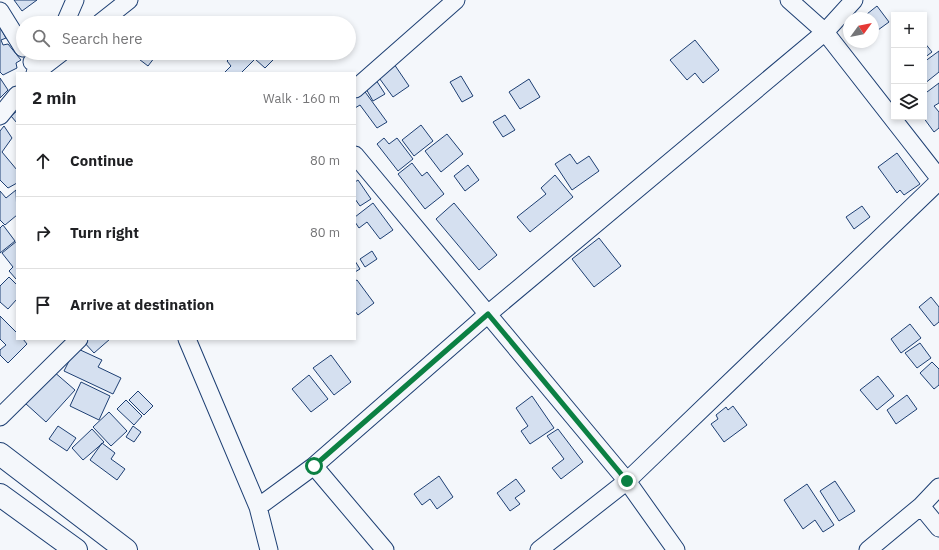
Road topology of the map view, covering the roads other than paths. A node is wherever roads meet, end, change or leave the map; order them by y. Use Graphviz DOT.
graph roads {
  1 [pos="75,0"];
  2 [pos="129,0"];
  3 [pos="456,0"];
  4 [pos="789,0"];
  5 [pos="854,0"];
  6 [pos="0,11"];
  7 [pos="68,16"];
  8 [pos="109,16"];
  9 [pos="825,32"];
  10 [pos="16,36"];
  11 [pos="356,88"];
  12 [pos="16,96"];
  13 [pos="0,116"];
  14 [pos="356,156"];
  15 [pos="939,180"];
  16 [pos="488,314"];
  17 [pos="78,340"];
  18 [pos="188,340"];
  19 [pos="0,417"];
  20 [pos="0,454"];
  21 [pos="314,466"];
  22 [pos="627,481"];
  23 [pos="939,486"];
  24 [pos="0,495"];
  25 [pos="921,506"];
  26 [pos="258,507"];
  27 [pos="939,528"];
  28 [pos="76,550"];
  29 [pos="126,550"];
  30 [pos="269,550"];
  31 [pos="385,550"];
  32 [pos="539,550"];
  33 [pos="676,550"];
  34 [pos="868,550"];
  1 -- 7 [label="street"];
  2 -- 8 [label="street"];
  3 -- 11 [label="street"];
  4 -- 9 [label="street"];
  5 -- 9 [label="street"];
  6 -- 10 [label="street"];
  9 -- 15 [label="street"];
  9 -- 16 [label="street"];
  12 -- 13 [label="street"];
  14 -- 16 [label="street"];
  15 -- 22 [label="street"];
  16 -- 21 [label="street"];
  16 -- 22 [label="street"];
  17 -- 19 [label="street"];
  18 -- 26 [label="street"];
  20 -- 29 [label="main road"];
  21 -- 26 [label="street"];
  21 -- 31 [label="street"];
  22 -- 32 [label="street"];
  22 -- 33 [label="street"];
  23 -- 25 [label="street"];
  24 -- 28 [label="main road"];
  25 -- 27 [label="street"];
  25 -- 34 [label="street"];
  26 -- 30 [label="street"];
}
